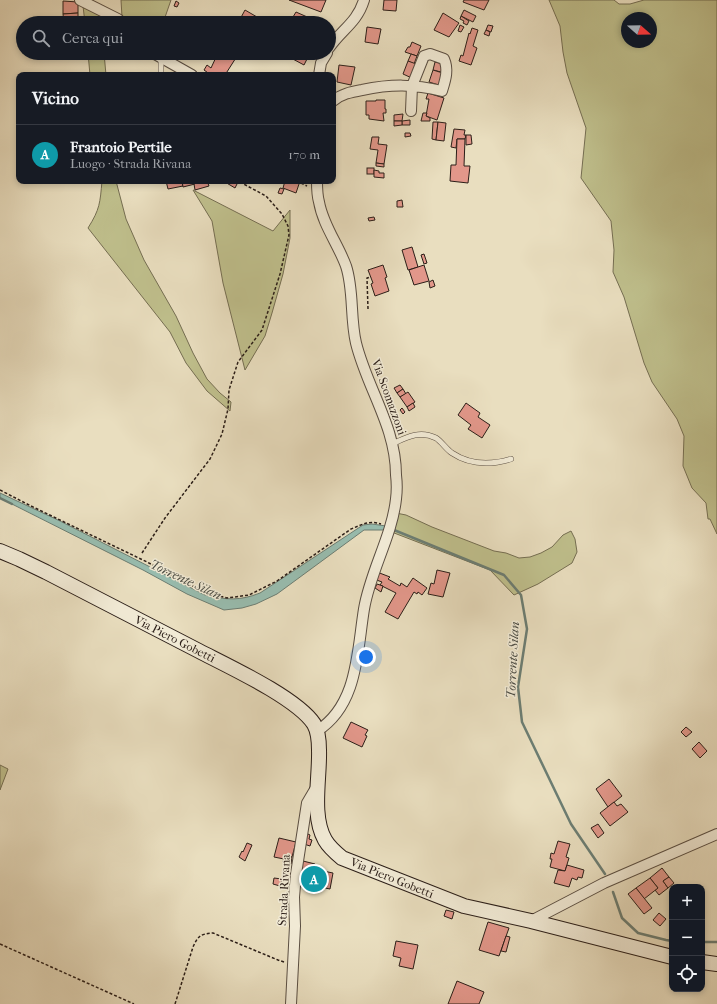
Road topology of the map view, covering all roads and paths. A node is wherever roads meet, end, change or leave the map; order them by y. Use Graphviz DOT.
graph roads {
  1 [pos="80,0"];
  2 [pos="364,0"];
  3 [pos="112,16"];
  4 [pos="336,40"];
  5 [pos="158,60"];
  6 [pos="166,60"];
  7 [pos="322,60"];
  8 [pos="160,72"];
  9 [pos="187,72"];
  10 [pos="320,72"];
  11 [pos="336,99"];
  12 [pos="411,111"];
  13 [pos="244,184"];
  14 [pos="314,184"];
  15 [pos="371,277"];
  16 [pos="368,309"];
  17 [pos="392,444"];
  18 [pos="511,459"];
  19 [pos="0,490"];
  20 [pos="390,526"];
  21 [pos="0,551"];
  22 [pos="142,553"];
  23 [pos="317,731"];
  24 [pos="319,782"];
  25 [pos="717,834"];
  26 [pos="531,922"];
  27 [pos="0,944"];
  28 [pos="669,956"];
  29 [pos="705,962"];
  30 [pos="293,964"];
  31 [pos="717,964"];
  32 [pos="134,1004"];
  33 [pos="175,1004"];
  34 [pos="291,1004"];
  1 -- 3 [label="street"];
  2 -- 4 [label="street"];
  5 -- 8 [label="lane"];
  6 -- 9 [label="street"];
  7 -- 10 [label="street"];
  11 -- 12 [label="street"];
  13 -- 22 [label="path"];
  14 -- 17 [label="street, Via Scomazzoni"];
  15 -- 16 [label="path"];
  17 -- 18 [label="lane"];
  17 -- 20 [label="street, Via Scomazzoni"];
  19 -- 20 [label="path"];
  20 -- 23 [label="street, Via Scomazzoni"];
  21 -- 23 [label="street, Via Piero Gobetti"];
  23 -- 24 [label="street, Via Piero Gobetti"];
  24 -- 26 [label="street, Via Piero Gobetti"];
  24 -- 30 [label="street, Strada Rivana"];
  25 -- 26 [label="street"];
  26 -- 28 [label="street, Via Piero Gobetti"];
  27 -- 32 [label="path"];
  29 -- 31 [label="street"];
  30 -- 33 [label="path"];
  30 -- 34 [label="street, Strada Rivana"];
}
